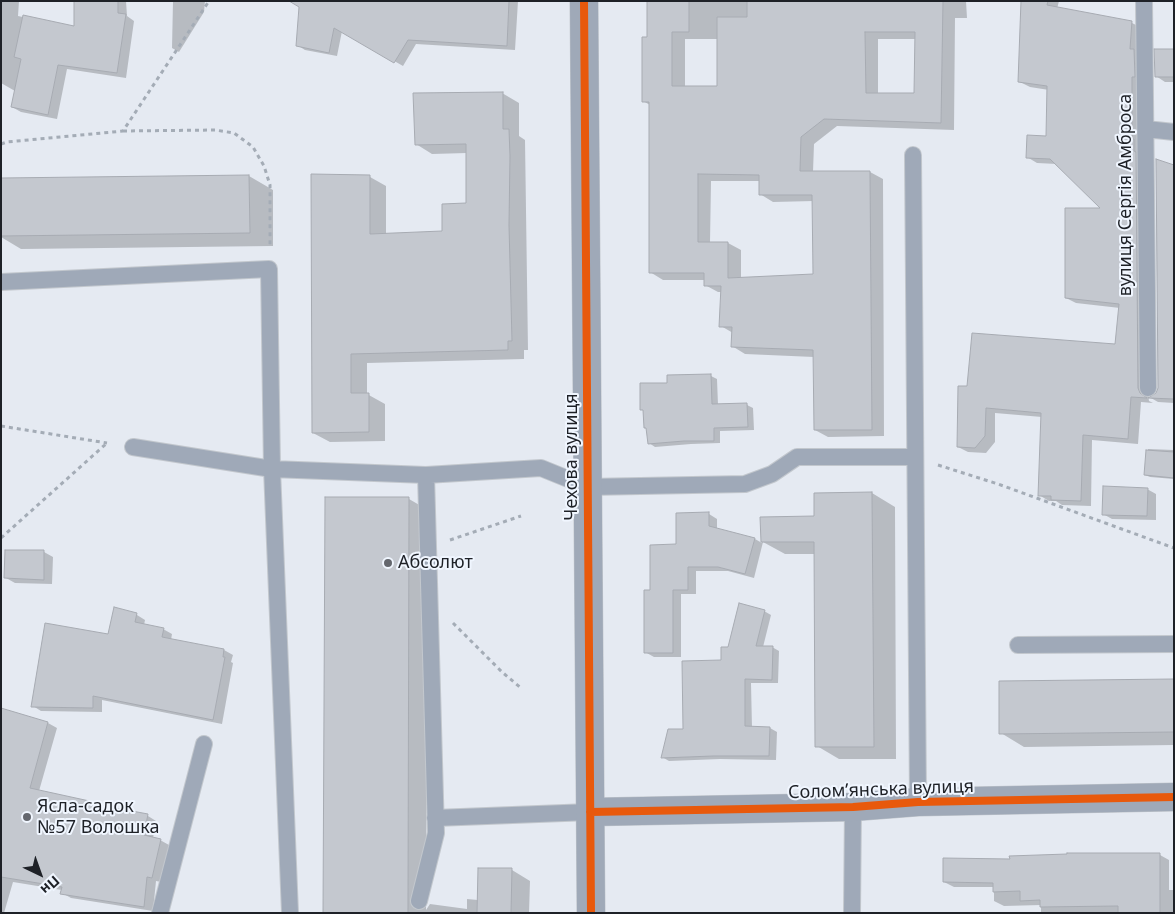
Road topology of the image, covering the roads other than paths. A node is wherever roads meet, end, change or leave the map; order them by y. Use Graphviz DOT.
graph roads {
  1 [pos="584,1"];
  2 [pos="1144,1"];
  3 [pos="1146,129"];
  4 [pos="1174,132"];
  5 [pos="913,155"];
  6 [pos="1,282"];
  7 [pos="1148,388"];
  8 [pos="133,447"];
  9 [pos="914,457"];
  10 [pos="272,469"];
  11 [pos="426,474"];
  12 [pos="588,487"];
  13 [pos="1174,644"];
  14 [pos="1018,645"];
  15 [pos="204,744"];
  16 [pos="1174,797"];
  17 [pos="918,802"];
  18 [pos="853,807"];
  19 [pos="590,812"];
  20 [pos="435,818"];
  21 [pos="419,901"];
  22 [pos="160,913"];
  23 [pos="290,913"];
  24 [pos="591,913"];
  25 [pos="852,913"];
  1 -- 12 [label="street, Чехова вулиця"];
  2 -- 3 [label="lane, вулиця Сергія Амброса"];
  3 -- 4 [label="lane"];
  3 -- 7 [label="lane, вулиця Сергія Амброса"];
  5 -- 9 [label="lane"];
  6 -- 10 [label="lane"];
  8 -- 10 [label="lane"];
  9 -- 12 [label="lane"];
  9 -- 17 [label="lane"];
  10 -- 11 [label="lane"];
  10 -- 23 [label="lane"];
  11 -- 12 [label="lane"];
  11 -- 20 [label="lane"];
  12 -- 19 [label="street, Чехова вулиця"];
  13 -- 14 [label="lane"];
  15 -- 22 [label="lane"];
  16 -- 17 [label="street, Соломʼянська вулиця"];
  17 -- 18 [label="street, Соломʼянська вулиця"];
  18 -- 19 [label="street, Соломʼянська вулиця"];
  18 -- 25 [label="lane"];
  19 -- 20 [label="lane"];
  19 -- 24 [label="street, Чехова вулиця"];
  20 -- 21 [label="lane"];
}
